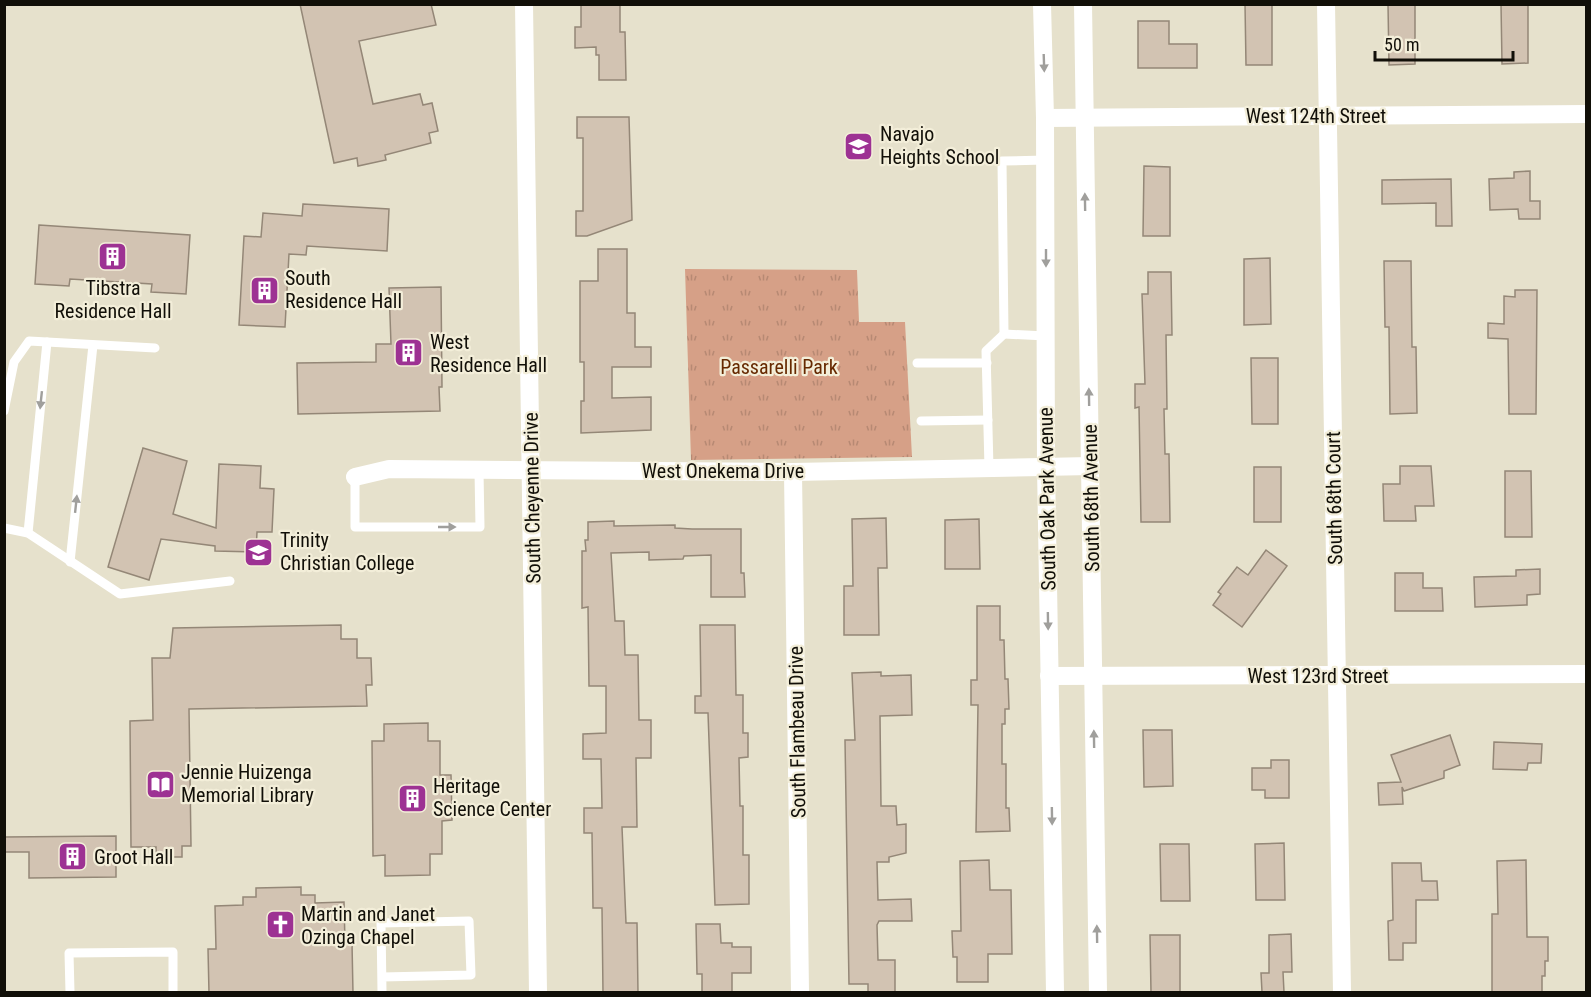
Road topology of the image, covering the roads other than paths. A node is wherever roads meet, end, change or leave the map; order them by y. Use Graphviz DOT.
graph roads {
  1 [pos="524,4"];
  2 [pos="1042,4"];
  3 [pos="1083,4"];
  4 [pos="1326,4"];
  5 [pos="1587,114"];
  6 [pos="1326,116"];
  7 [pos="1045,118"];
  8 [pos="1084,118"];
  9 [pos="1045,160"];
  10 [pos="1004,334"];
  11 [pos="1046,336"];
  12 [pos="47,342"];
  13 [pos="93,345"];
  14 [pos="155,348"];
  15 [pos="917,363"];
  16 [pos="987,363"];
  17 [pos="4,411"];
  18 [pos="988,420"];
  19 [pos="921,421"];
  20 [pos="1091,466"];
  21 [pos="1046,467"];
  22 [pos="989,468"];
  23 [pos="532,470"];
  24 [pos="480,471"];
  25 [pos="793,472"];
  26 [pos="355,477"];
  27 [pos="4,528"];
  28 [pos="28,533"];
  29 [pos="70,562"];
  30 [pos="230,580"];
  31 [pos="1587,674"];
  32 [pos="1049,676"];
  33 [pos="1094,676"];
  34 [pos="1338,676"];
  35 [pos="382,977"];
  36 [pos="70,993"];
  37 [pos="173,993"];
  38 [pos="382,993"];
  39 [pos="538,993"];
  40 [pos="800,993"];
  41 [pos="1055,993"];
  42 [pos="1098,993"];
  43 [pos="1342,993"];
  1 -- 23 [label="street, South Cheyenne Drive"];
  2 -- 7 [label="street, South Oak Park Avenue, one-way"];
  3 -- 8 [label="street, South 68th Avenue"];
  4 -- 6 [label="street, South 68th Court"];
  5 -- 6 [label="street, West 124th Street"];
  6 -- 8 [label="street, West 124th Street"];
  6 -- 34 [label="street, South 68th Court"];
  7 -- 8 [label="street, West 124th Street"];
  7 -- 9 [label="street, South Oak Park Avenue"];
  20 -- 8 [label="street, South 68th Avenue, one-way"];
  9 -- 10 [label="lane"];
  9 -- 11 [label="street, South Oak Park Avenue, one-way"];
  10 -- 11 [label="lane"];
  10 -- 16 [label="lane"];
  11 -- 21 [label="street, South Oak Park Avenue"];
  12 -- 13 [label="lane"];
  12 -- 17 [label="lane"];
  12 -- 28 [label="lane, one-way"];
  13 -- 14 [label="lane"];
  29 -- 13 [label="lane, one-way"];
  15 -- 16 [label="lane"];
  16 -- 18 [label="lane"];
  18 -- 19 [label="lane"];
  18 -- 22 [label="lane"];
  20 -- 21 [label="street, West Onekema Drive"];
  20 -- 33 [label="street, South 68th Avenue"];
  21 -- 22 [label="street, West Onekema Drive"];
  21 -- 32 [label="street, South Oak Park Avenue, one-way"];
  22 -- 25 [label="street, West Onekema Drive"];
  23 -- 24 [label="street, West Onekema Drive"];
  23 -- 25 [label="street, West Onekema Drive"];
  23 -- 39 [label="street, South Cheyenne Drive"];
  24 -- 26 [label="street, West Onekema Drive"];
  26 -- 24 [label="lane, one-way"];
  25 -- 40 [label="street, South Flambeau Drive"];
  27 -- 28 [label="lane"];
  28 -- 29 [label="lane"];
  29 -- 30 [label="lane"];
  31 -- 34 [label="street, West 123rd Street"];
  32 -- 33 [label="street, West 123rd Street"];
  32 -- 41 [label="street, South Oak Park Avenue, one-way"];
  33 -- 34 [label="street, West 123rd Street"];
  42 -- 33 [label="street, South 68th Avenue, one-way"];
  34 -- 43 [label="street, South 68th Court"];
  35 -- 35 [label="lane"];
  35 -- 38 [label="lane"];
  36 -- 37 [label="lane"];
}
